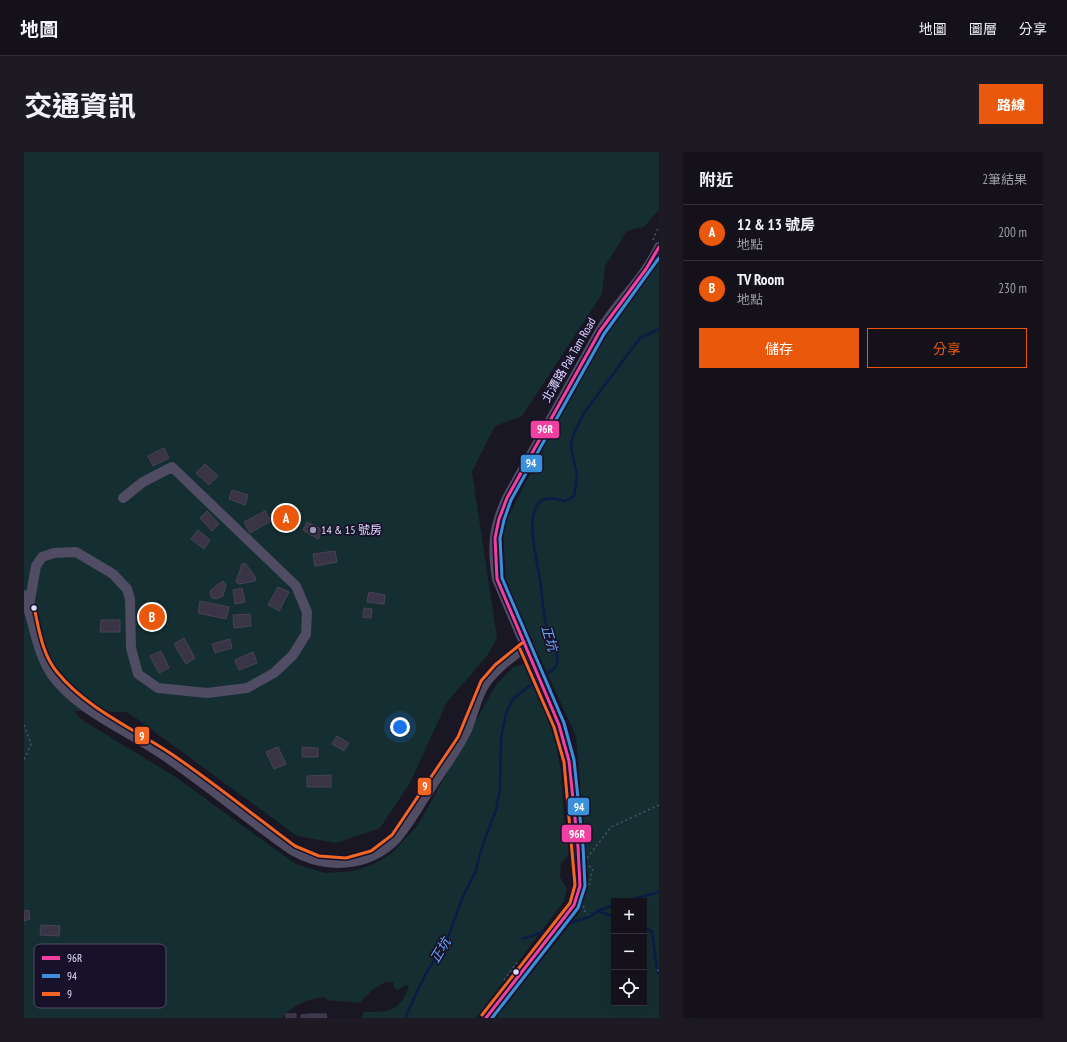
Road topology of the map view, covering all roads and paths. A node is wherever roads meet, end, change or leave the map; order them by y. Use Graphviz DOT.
graph roads {
  1 [pos="659,226"];
  2 [pos="656,244"];
  3 [pos="123,498"];
  4 [pos="24,595"];
  5 [pos="26,611"];
  6 [pos="525,647"];
  7 [pos="24,725"];
  8 [pos="24,760"];
  9 [pos="659,805"];
  10 [pos="579,868"];
  11 [pos="486,1018"];
  1 -- 2 [label="path"];
  2 -- 6 [label="street, 北潭路 Pak Tam Road"];
  3 -- 5 [label="street"];
  4 -- 5 [label="street"];
  5 -- 6 [label="street"];
  6 -- 10 [label="street, 北潭路 Pak Tam Road"];
  7 -- 8 [label="path"];
  9 -- 10 [label="path"];
  10 -- 11 [label="street, 北潭路 Pak Tam Road"];
}
